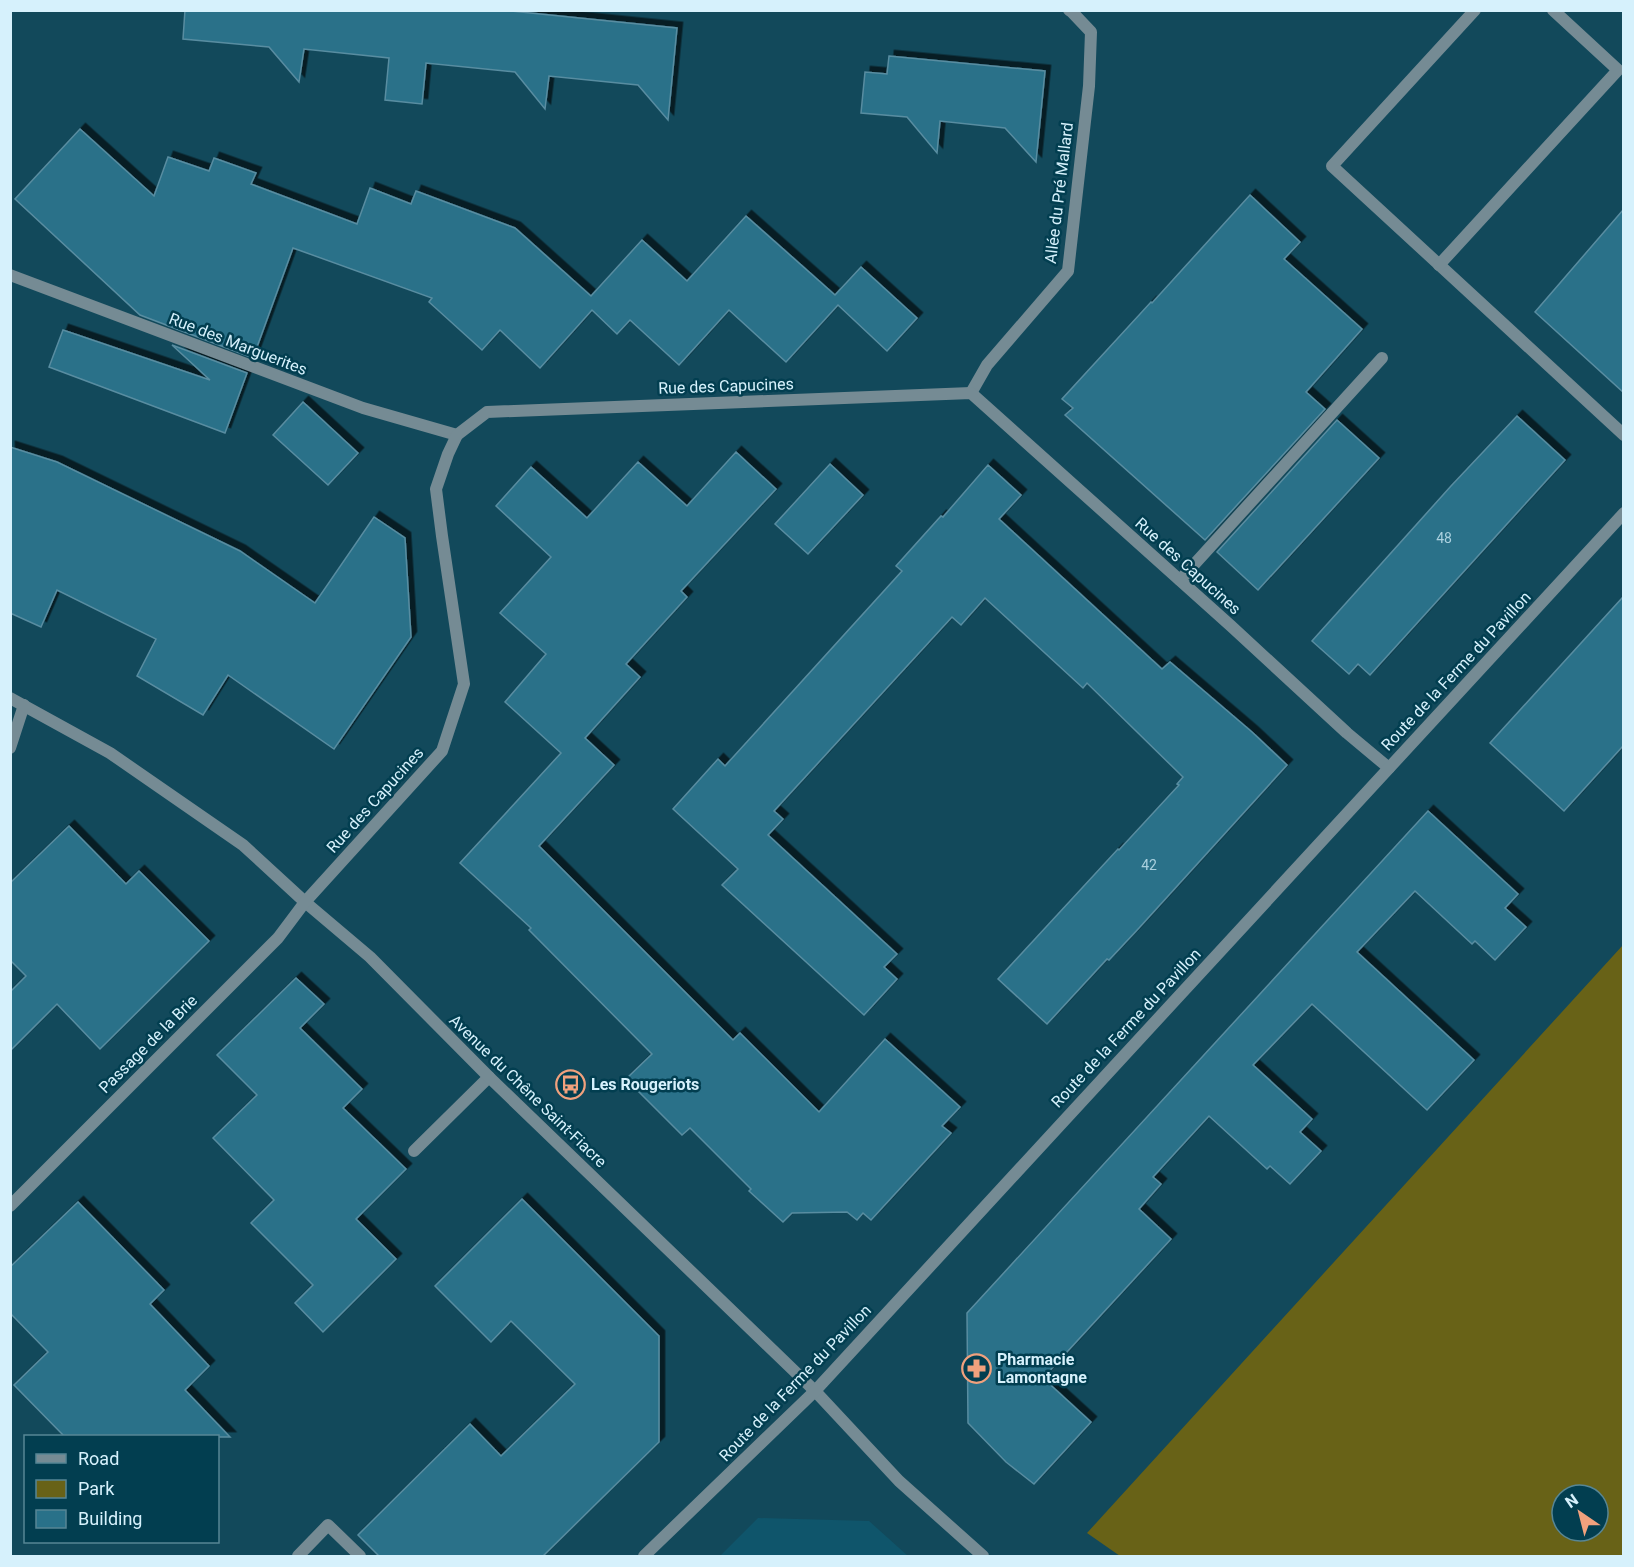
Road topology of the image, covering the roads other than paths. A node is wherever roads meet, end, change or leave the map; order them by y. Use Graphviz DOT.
graph roads {
  1 [pos="1069,10"];
  2 [pos="1475,10"];
  3 [pos="1553,10"];
  4 [pos="1439,265"];
  5 [pos="10,275"];
  6 [pos="1382,358"];
  7 [pos="971,393"];
  8 [pos="457,435"];
  9 [pos="1623,435"];
  10 [pos="1623,513"];
  11 [pos="1180,580"];
  12 [pos="10,698"];
  13 [pos="24,705"];
  14 [pos="10,748"];
  15 [pos="1389,768"];
  16 [pos="305,902"];
  17 [pos="489,1077"];
  18 [pos="414,1151"];
  19 [pos="10,1206"];
  20 [pos="815,1391"];
  21 [pos="298,1557"];
  22 [pos="360,1557"];
  23 [pos="644,1557"];
  24 [pos="983,1557"];
  1 -- 7 [label="street, Allée du Pré Mallard"];
  2 -- 4 [label="street"];
  3 -- 4 [label="street"];
  4 -- 9 [label="street"];
  5 -- 8 [label="street, Rue des Marguerites"];
  6 -- 11 [label="street"];
  7 -- 8 [label="street, Rue des Capucines"];
  7 -- 11 [label="street, Rue des Capucines"];
  8 -- 16 [label="street, Rue des Capucines"];
  10 -- 15 [label="street, Route de la Ferme du Pavillon"];
  11 -- 15 [label="street, Rue des Capucines"];
  12 -- 13 [label="street, Avenue du Chêne Saint-Fiacre"];
  13 -- 14 [label="street"];
  13 -- 16 [label="street, Avenue du Chêne Saint-Fiacre"];
  15 -- 20 [label="street, Route de la Ferme du Pavillon"];
  16 -- 17 [label="street, Avenue du Chêne Saint-Fiacre"];
  16 -- 19 [label="street, Passage de la Brie"];
  17 -- 18 [label="street"];
  17 -- 20 [label="street, Avenue du Chêne Saint-Fiacre"];
  20 -- 23 [label="street, Route de la Ferme du Pavillon"];
  20 -- 24 [label="street, Avenue du Chêne Saint-Fiacre"];
  21 -- 22 [label="street"];
}
